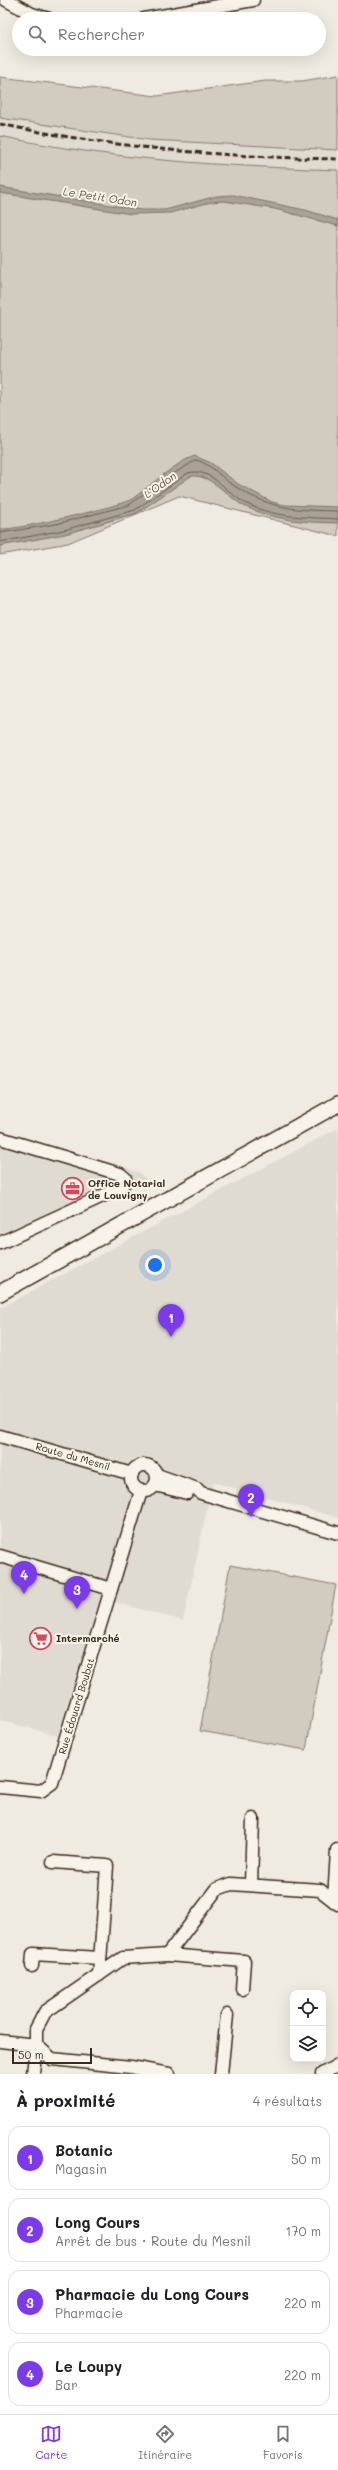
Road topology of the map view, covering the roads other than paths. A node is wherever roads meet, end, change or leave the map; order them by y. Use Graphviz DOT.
graph roads {
  1 [pos="6,0"];
  2 [pos="254,0"];
  3 [pos="28,12"];
  4 [pos="185,12"];
  5 [pos="338,1104"];
  6 [pos="0,1138"];
  7 [pos="0,1242"];
  8 [pos="89,1242"];
  9 [pos="0,1282"];
  10 [pos="0,1293"];
  11 [pos="0,1435"];
  12 [pos="132,1474"];
  13 [pos="156,1480"];
  14 [pos="141,1490"];
  15 [pos="338,1533"];
  16 [pos="0,1556"];
  17 [pos="111,1589"];
  18 [pos="0,1787"];
  19 [pos="253,1819"];
  20 [pos="337,1850"];
  21 [pos="53,1862"];
  22 [pos="251,1885"];
  23 [pos="336,1902"];
  24 [pos="167,1955"];
  25 [pos="100,1958"];
  26 [pos="32,1966"];
  27 [pos="99,1975"];
  28 [pos="242,1989"];
  29 [pos="227,2015"];
  30 [pos="0,2041"];
  31 [pos="36,2045"];
  32 [pos="338,2065"];
  33 [pos="33,2074"];
  34 [pos="169,2074"];
  35 [pos="222,2074"];
  36 [pos="322,2074"];
  1 -- 3 [label="street"];
  2 -- 4 [label="street"];
  5 -- 8 [label="main road"];
  6 -- 7 [label="street"];
  8 -- 9 [label="main road"];
  8 -- 10 [label="main road"];
  11 -- 12 [label="street, Route du Mesnil"];
  12 -- 13 [label="street"];
  12 -- 14 [label="street"];
  13 -- 14 [label="street"];
  13 -- 15 [label="street"];
  14 -- 17 [label="street, Rue Édouard Boubat"];
  16 -- 17 [label="street"];
  17 -- 18 [label="street, Rue Édouard Boubat"];
  19 -- 22 [label="street"];
  20 -- 23 [label="street"];
  21 -- 25 [label="street"];
  22 -- 23 [label="street"];
  22 -- 24 [label="street"];
  24 -- 27 [label="street"];
  24 -- 28 [label="street"];
  25 -- 26 [label="street"];
  25 -- 27 [label="street"];
  27 -- 31 [label="street"];
  29 -- 35 [label="street"];
  30 -- 31 [label="street"];
  31 -- 33 [label="street"];
  31 -- 34 [label="street"];
  32 -- 36 [label="street"];
}
